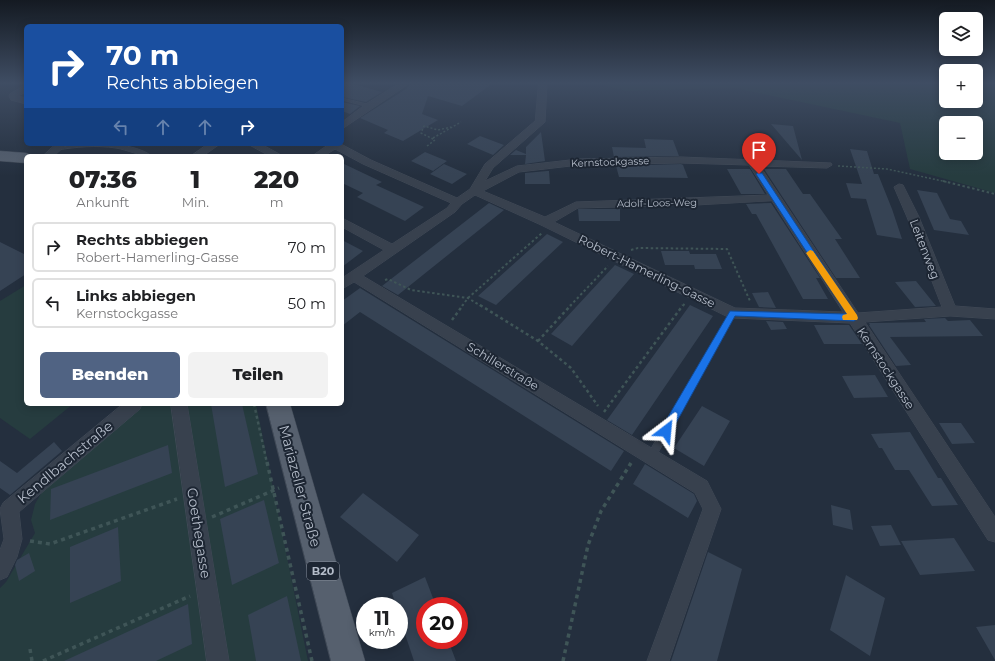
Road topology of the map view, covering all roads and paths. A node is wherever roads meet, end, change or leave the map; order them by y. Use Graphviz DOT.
graph roads {
  1 [pos="359,114"];
  2 [pos="541,114"];
  3 [pos="460,122"];
  4 [pos="344,125"];
  5 [pos="451,127"];
  6 [pos="433,138"];
  7 [pos="60,146"];
  8 [pos="111,146"];
  9 [pos="212,146"];
  10 [pos="257,146"];
  11 [pos="331,146"];
  12 [pos="338,146"];
  13 [pos="427,146"];
  14 [pos="50,154"];
  15 [pos="144,154"];
  16 [pos="199,154"];
  17 [pos="274,154"];
  18 [pos="320,154"];
  19 [pos="0,156"];
  20 [pos="24,158"];
  21 [pos="752,162"];
  22 [pos="827,165"];
  23 [pos="899,187"];
  24 [pos="474,192"];
  25 [pos="995,194"];
  26 [pos="774,198"];
  27 [pos="458,202"];
  28 [pos="344,223"];
  29 [pos="548,224"];
  30 [pos="393,250"];
  31 [pos="616,257"];
  32 [pos="355,281"];
  33 [pos="692,293"];
  34 [pos="468,298"];
  35 [pos="950,311"];
  36 [pos="733,313"];
  37 [pos="756,314"];
  38 [pos="995,314"];
  39 [pos="854,318"];
  40 [pos="452,320"];
  41 [pos="538,340"];
  42 [pos="132,406"];
  43 [pos="179,406"];
  44 [pos="254,406"];
  45 [pos="279,406"];
  46 [pos="645,453"];
  47 [pos="298,480"];
  48 [pos="193,493"];
  49 [pos="197,524"];
  50 [pos="995,533"];
  51 [pos="13,539"];
  52 [pos="0,570"];
  53 [pos="207,589"];
  54 [pos="30,649"];
  55 [pos="32,661"];
  56 [pos="43,661"];
  57 [pos="218,661"];
  58 [pos="312,661"];
  59 [pos="348,661"];
  60 [pos="563,661"];
  61 [pos="658,661"];
  1 -- 4 [label="street"];
  2 -- 24 [label="street"];
  3 -- 5 [label="path"];
  5 -- 6 [label="path"];
  5 -- 6 [label="path"];
  6 -- 13 [label="path"];
  7 -- 14 [label="street"];
  8 -- 15 [label="lane"];
  9 -- 16 [label="street"];
  10 -- 17 [label="street"];
  11 -- 18 [label="street"];
  12 -- 27 [label="street"];
  19 -- 20 [label="main road"];
  21 -- 22 [label="street, Kernstockgasse"];
  21 -- 24 [label="street, Kernstockgasse"];
  21 -- 26 [label="street, Kernstockgasse"];
  22 -- 25 [label="path"];
  23 -- 35 [label="street, Leitenweg"];
  24 -- 27 [label="street, Kernstockgasse"];
  24 -- 29 [label="street, Robert-Hamerling-Gasse"];
  26 -- 29 [label="street, Adolf-Loos-Weg"];
  26 -- 39 [label="street, Kernstockgasse"];
  27 -- 30 [label="street, Kernstockgasse"];
  28 -- 30 [label="street"];
  29 -- 31 [label="street, Robert-Hamerling-Gasse"];
  29 -- 34 [label="path"];
  30 -- 32 [label="street, Kernstockgasse"];
  31 -- 33 [label="street, Robert-Hamerling-Gasse"];
  31 -- 37 [label="path"];
  31 -- 41 [label="path"];
  32 -- 34 [label="path"];
  32 -- 46 [label="street, Schillerstraße"];
  33 -- 36 [label="street, Robert-Hamerling-Gasse"];
  33 -- 41 [label="path"];
  34 -- 40 [label="path"];
  34 -- 41 [label="path"];
  35 -- 38 [label="street, Robert-Hamerling-Gasse"];
  35 -- 39 [label="street, Robert-Hamerling-Gasse"];
  36 -- 37 [label="street, Robert-Hamerling-Gasse"];
  36 -- 46 [label="lane"];
  37 -- 39 [label="street, Robert-Hamerling-Gasse"];
  39 -- 50 [label="street, Kernstockgasse"];
  42 -- 51 [label="street, Kendlbachstraße"];
  43 -- 48 [label="street, Goethegasse"];
  44 -- 58 [label="path"];
  45 -- 47 [label="main road, Mariazeller Straße / B20"];
  46 -- 60 [label="path"];
  46 -- 61 [label="street, Schillerstraße"];
  47 -- 49 [label="path"];
  47 -- 59 [label="main road, Mariazeller Straße / B20"];
  48 -- 49 [label="street, Goethegasse"];
  48 -- 51 [label="path"];
  49 -- 53 [label="street, Goethegasse"];
  51 -- 52 [label="street, Kendlbachstraße"];
  53 -- 56 [label="path"];
  53 -- 57 [label="street, Goethegasse"];
  54 -- 55 [label="path"];
}
